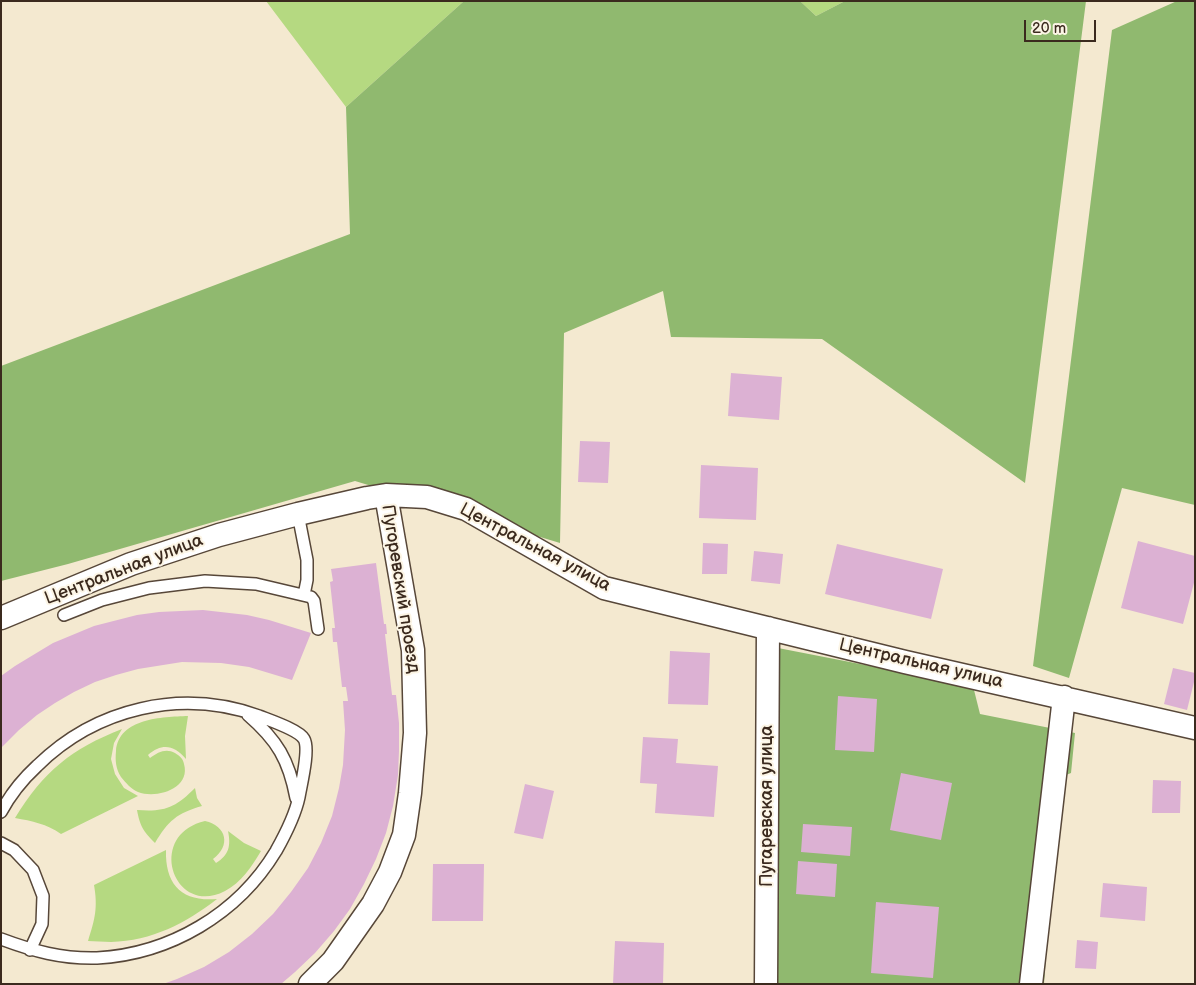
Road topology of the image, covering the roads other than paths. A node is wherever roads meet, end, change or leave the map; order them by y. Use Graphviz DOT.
graph roads {
  1 [pos="386,495"];
  2 [pos="298,514"];
  3 [pos="304,595"];
  4 [pos="64,614"];
  5 [pos="1,618"];
  6 [pos="768,628"];
  7 [pos="318,629"];
  8 [pos="1064,697"];
  9 [pos="243,710"];
  10 [pos="1195,728"];
  11 [pos="297,805"];
  12 [pos="1,812"];
  13 [pos="1,843"];
  14 [pos="1,939"];
  15 [pos="30,950"];
  16 [pos="310,984"];
  17 [pos="766,984"];
  18 [pos="1031,984"];
  1 -- 2 [label="street, Центральная улица"];
  1 -- 6 [label="street, Центральная улица"];
  1 -- 16 [label="street, Пугоревский проезд"];
  2 -- 3 [label="lane"];
  2 -- 5 [label="street, Центральная улица"];
  3 -- 4 [label="lane"];
  3 -- 7 [label="lane"];
  6 -- 8 [label="street, Центральная улица"];
  6 -- 17 [label="street, Пугаревская улица"];
  8 -- 10 [label="street, Центральная улица"];
  8 -- 18 [label="street"];
  9 -- 11 [label="lane"];
  9 -- 11 [label="lane"];
  9 -- 12 [label="lane"];
  11 -- 15 [label="lane"];
  13 -- 15 [label="lane"];
  14 -- 15 [label="lane"];
}
